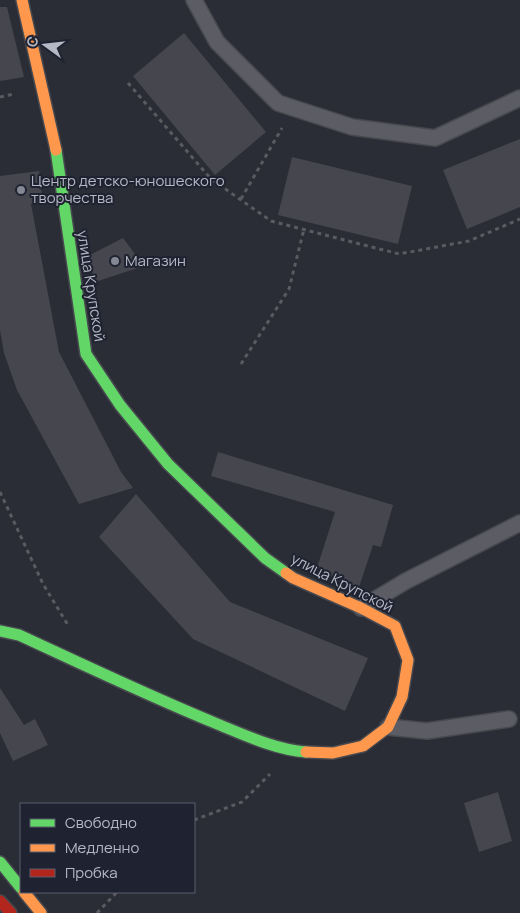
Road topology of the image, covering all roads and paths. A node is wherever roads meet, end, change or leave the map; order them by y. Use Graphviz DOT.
graph roads {
  1 [pos="22,0"];
  2 [pos="194,0"];
  3 [pos="128,83"];
  4 [pos="520,98"];
  5 [pos="294,108"];
  6 [pos="241,199"];
  7 [pos="520,218"];
  8 [pos="304,229"];
  9 [pos="241,364"];
  10 [pos="0,492"];
  11 [pos="520,523"];
  12 [pos="361,608"];
  13 [pos="0,631"];
  14 [pos="73,632"];
  15 [pos="510,719"];
  16 [pos="388,727"];
  17 [pos="294,751"];
  18 [pos="195,820"];
  19 [pos="0,862"];
  20 [pos="20,887"];
  21 [pos="25,893"];
  22 [pos="116,893"];
  23 [pos="0,901"];
  24 [pos="10,913"];
  25 [pos="40,913"];
  26 [pos="98,913"];
  1 -- 12 [label="main road, улица Крупской"];
  2 -- 5 [label="lane"];
  3 -- 6 [label="path"];
  4 -- 5 [label="lane"];
  5 -- 6 [label="path"];
  6 -- 8 [label="path"];
  7 -- 8 [label="path"];
  8 -- 9 [label="path"];
  10 -- 14 [label="path"];
  11 -- 12 [label="lane"];
  12 -- 16 [label="main road, улица Крупской"];
  13 -- 17 [label="main road, улица Крупской"];
  15 -- 16 [label="lane"];
  16 -- 17 [label="main road, улица Крупской"];
  17 -- 18 [label="path"];
  19 -- 20 [label="main road"];
  21 -- 25 [label="main road"];
  22 -- 26 [label="path"];
  23 -- 24 [label="main road"];
}
